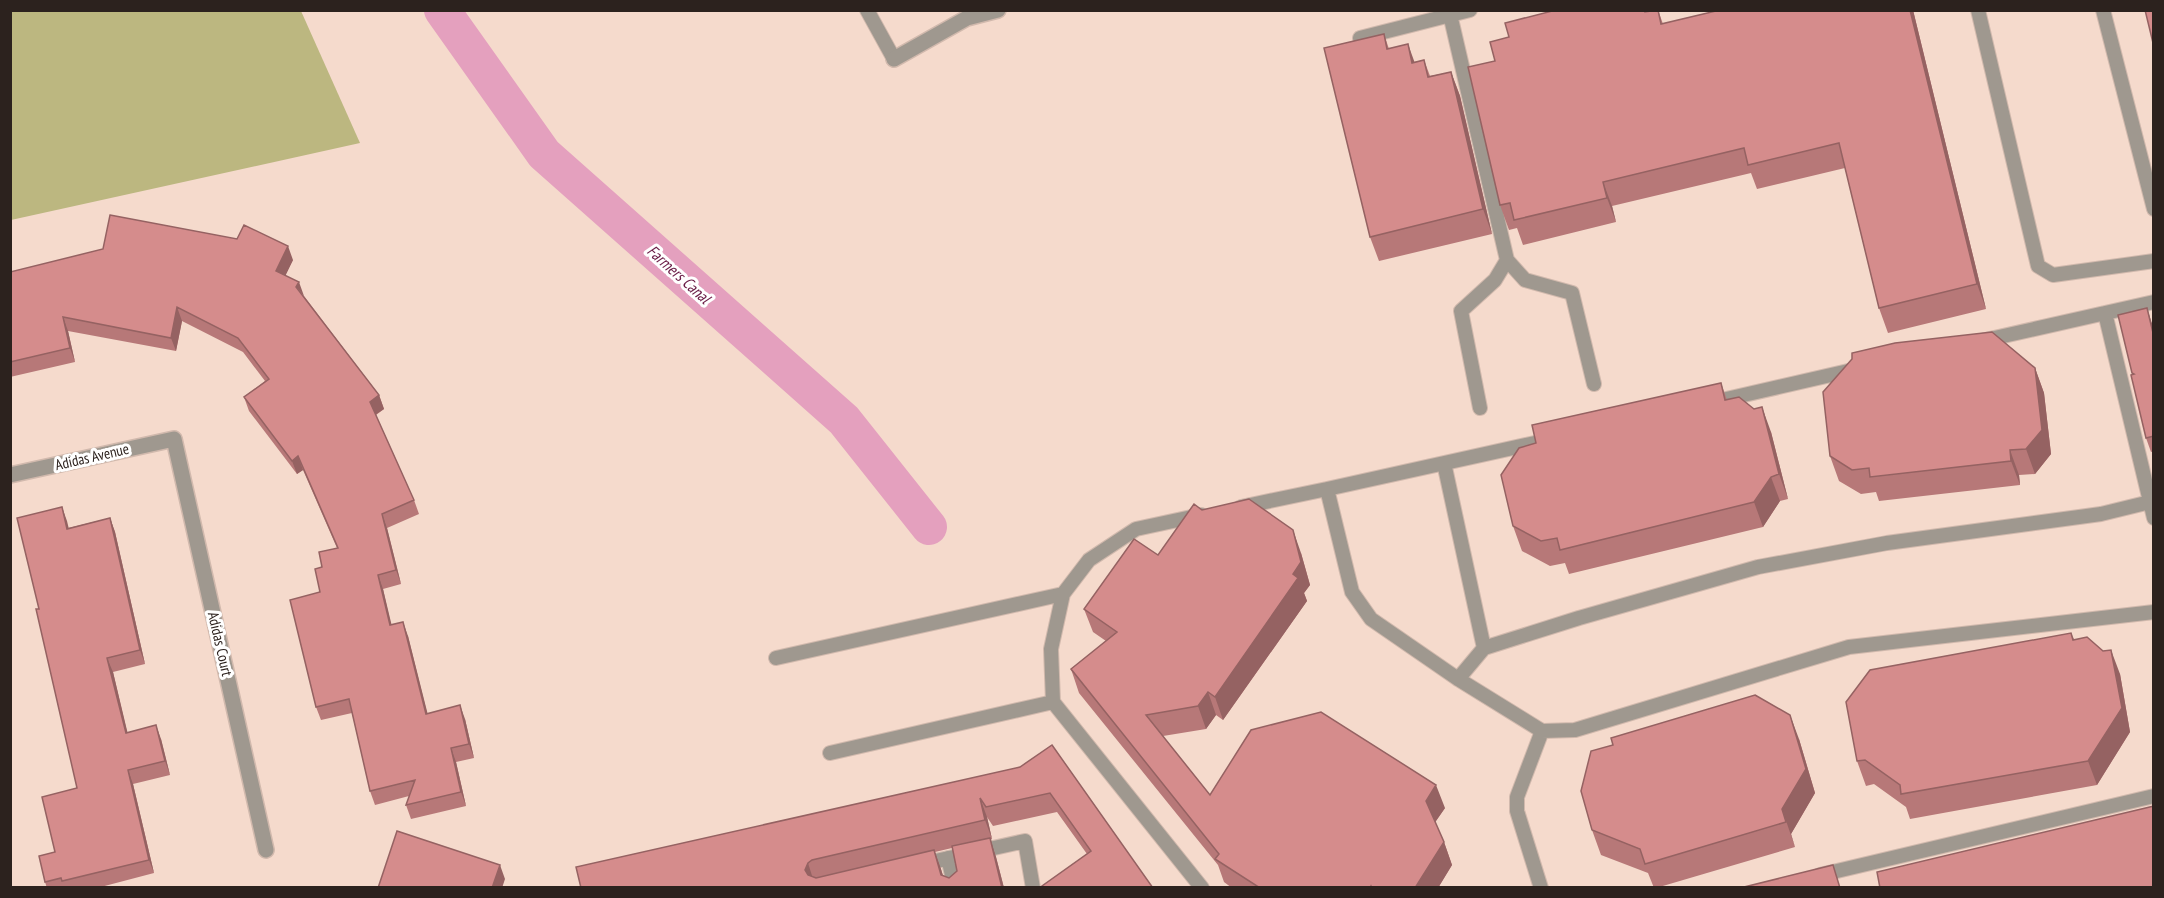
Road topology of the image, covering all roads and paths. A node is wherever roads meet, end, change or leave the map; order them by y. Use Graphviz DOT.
graph roads {
  1 [pos="867,10"];
  2 [pos="998,10"];
  3 [pos="1470,10"];
  4 [pos="1978,10"];
  5 [pos="2103,10"];
  6 [pos="1449,13"];
  7 [pos="1360,38"];
  8 [pos="894,59"];
  9 [pos="2154,209"];
  10 [pos="1507,260"];
  11 [pos="2154,261"];
  12 [pos="2154,302"];
  13 [pos="2105,313"];
  14 [pos="1966,344"];
  15 [pos="1873,366"];
  16 [pos="1594,384"];
  17 [pos="1699,405"];
  18 [pos="1480,408"];
  19 [pos="1572,434"];
  20 [pos="174,439"];
  21 [pos="1444,464"];
  22 [pos="10,475"];
  23 [pos="1327,489"];
  24 [pos="2152,501"];
  25 [pos="2154,518"];
  26 [pos="1063,594"];
  27 [pos="2154,612"];
  28 [pos="1484,648"];
  29 [pos="776,658"];
  30 [pos="1458,679"];
  31 [pos="1053,702"];
  32 [pos="1542,731"];
  33 [pos="830,753"];
  34 [pos="2154,796"];
  35 [pos="266,850"];
  36 [pos="948,858"];
  37 [pos="908,867"];
  38 [pos="1804,879"];
  39 [pos="955,888"];
  40 [pos="1033,888"];
  41 [pos="1202,888"];
  42 [pos="1541,888"];
  1 -- 8 [label="lane"];
  2 -- 8 [label="street"];
  3 -- 6 [label="lane"];
  4 -- 11 [label="lane"];
  5 -- 9 [label="lane"];
  6 -- 7 [label="lane"];
  6 -- 10 [label="lane"];
  10 -- 16 [label="lane"];
  10 -- 18 [label="lane"];
  12 -- 13 [label="lane"];
  13 -- 14 [label="lane"];
  13 -- 24 [label="lane"];
  15 -- 17 [label="lane"];
  19 -- 21 [label="lane"];
  20 -- 22 [label="street, Adidas Avenue"];
  20 -- 35 [label="street, Adidas Court"];
  21 -- 23 [label="lane"];
  21 -- 28 [label="lane"];
  23 -- 26 [label="lane"];
  23 -- 30 [label="lane"];
  24 -- 25 [label="lane"];
  24 -- 28 [label="lane"];
  26 -- 29 [label="lane"];
  26 -- 31 [label="lane"];
  27 -- 32 [label="lane"];
  28 -- 30 [label="lane"];
  30 -- 32 [label="lane"];
  31 -- 33 [label="lane"];
  31 -- 41 [label="lane"];
  32 -- 42 [label="lane"];
  34 -- 38 [label="lane"];
  36 -- 37 [label="lane"];
  36 -- 39 [label="lane"];
  36 -- 40 [label="lane"];
}
